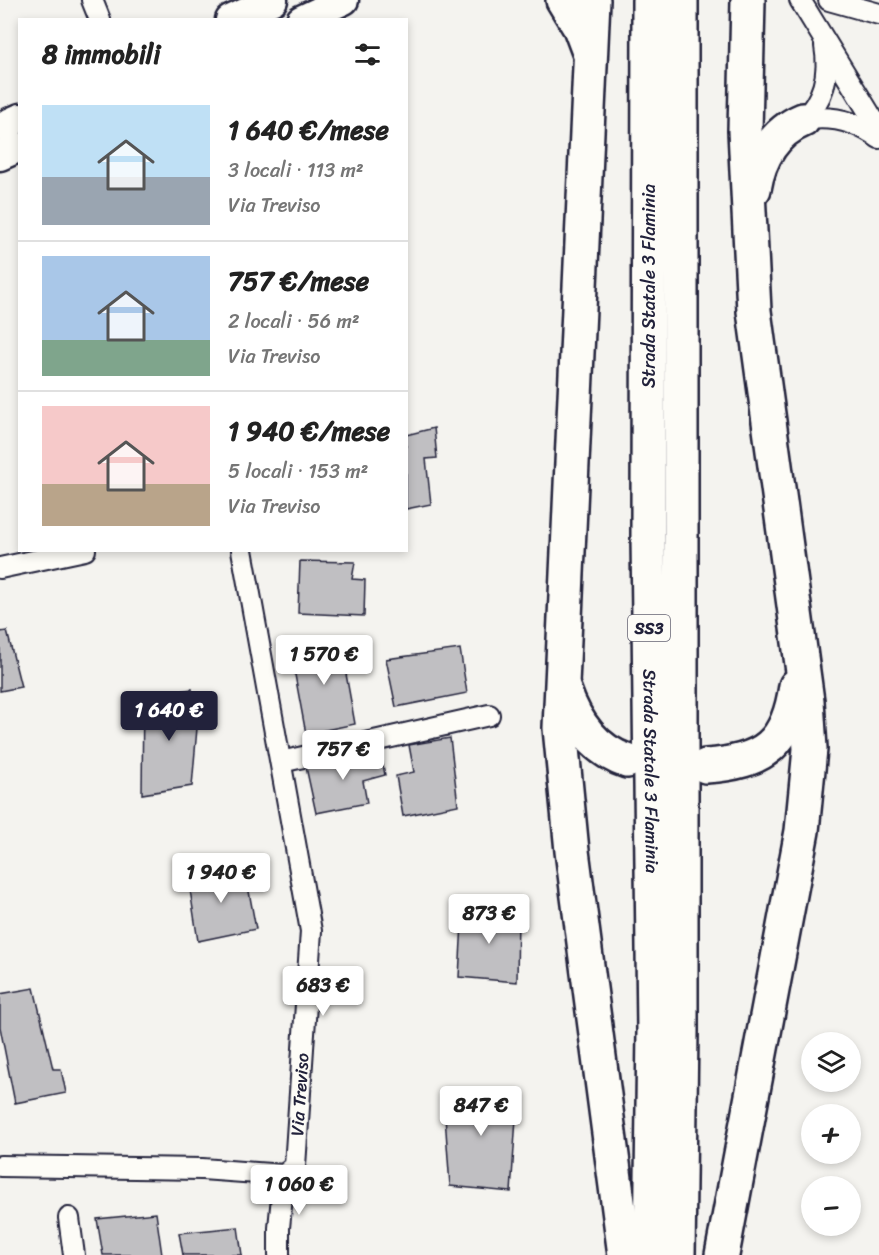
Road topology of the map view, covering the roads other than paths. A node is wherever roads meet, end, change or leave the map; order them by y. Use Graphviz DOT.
graph roads {
  1 [pos="92,0"];
  2 [pos="273,0"];
  3 [pos="344,0"];
  4 [pos="563,0"];
  5 [pos="593,0"];
  6 [pos="649,0"];
  7 [pos="681,0"];
  8 [pos="748,0"];
  9 [pos="800,0"];
  10 [pos="829,0"];
  11 [pos="879,14"];
  12 [pos="99,18"];
  13 [pos="234,18"];
  14 [pos="305,18"];
  15 [pos="824,42"];
  16 [pos="591,62"];
  17 [pos="18,119"];
  18 [pos="803,120"];
  19 [pos="0,127"];
  20 [pos="879,129"];
  21 [pos="879,138"];
  22 [pos="18,148"];
  23 [pos="0,156"];
  24 [pos="749,233"];
  25 [pos="76,552"];
  26 [pos="242,552"];
  27 [pos="0,568"];
  28 [pos="800,655"];
  29 [pos="563,686"];
  30 [pos="489,715"];
  31 [pos="627,761"];
  32 [pos="281,762"];
  33 [pos="706,765"];
  34 [pos="0,1166"];
  35 [pos="284,1175"];
  36 [pos="69,1218"];
  37 [pos="74,1255"];
  38 [pos="279,1255"];
  39 [pos="626,1255"];
  40 [pos="651,1255"];
  41 [pos="678,1255"];
  42 [pos="722,1255"];
  1 -- 12 [label="street"];
  2 -- 13 [label="main road"];
  3 -- 14 [label="main road"];
  4 -- 16 [label="highway"];
  5 -- 16 [label="highway"];
  6 -- 40 [label="highway, Strada Statale 3 Flaminia / SS3"];
  7 -- 41 [label="highway, Strada Statale 3 Flaminia / SS3"];
  8 -- 24 [label="highway"];
  9 -- 15 [label="street"];
  10 -- 11 [label="street"];
  15 -- 18 [label="street"];
  15 -- 20 [label="street"];
  16 -- 29 [label="highway"];
  17 -- 19 [label="main road"];
  18 -- 21 [label="street"];
  18 -- 24 [label="highway"];
  22 -- 23 [label="main road"];
  24 -- 28 [label="highway"];
  25 -- 27 [label="street"];
  26 -- 32 [label="street, Via Treviso"];
  28 -- 33 [label="highway"];
  28 -- 42 [label="highway"];
  29 -- 31 [label="highway"];
  29 -- 39 [label="highway"];
  30 -- 32 [label="street"];
  32 -- 35 [label="street, Via Treviso"];
  34 -- 35 [label="street"];
  35 -- 38 [label="street"];
  36 -- 37 [label="street"];
}
